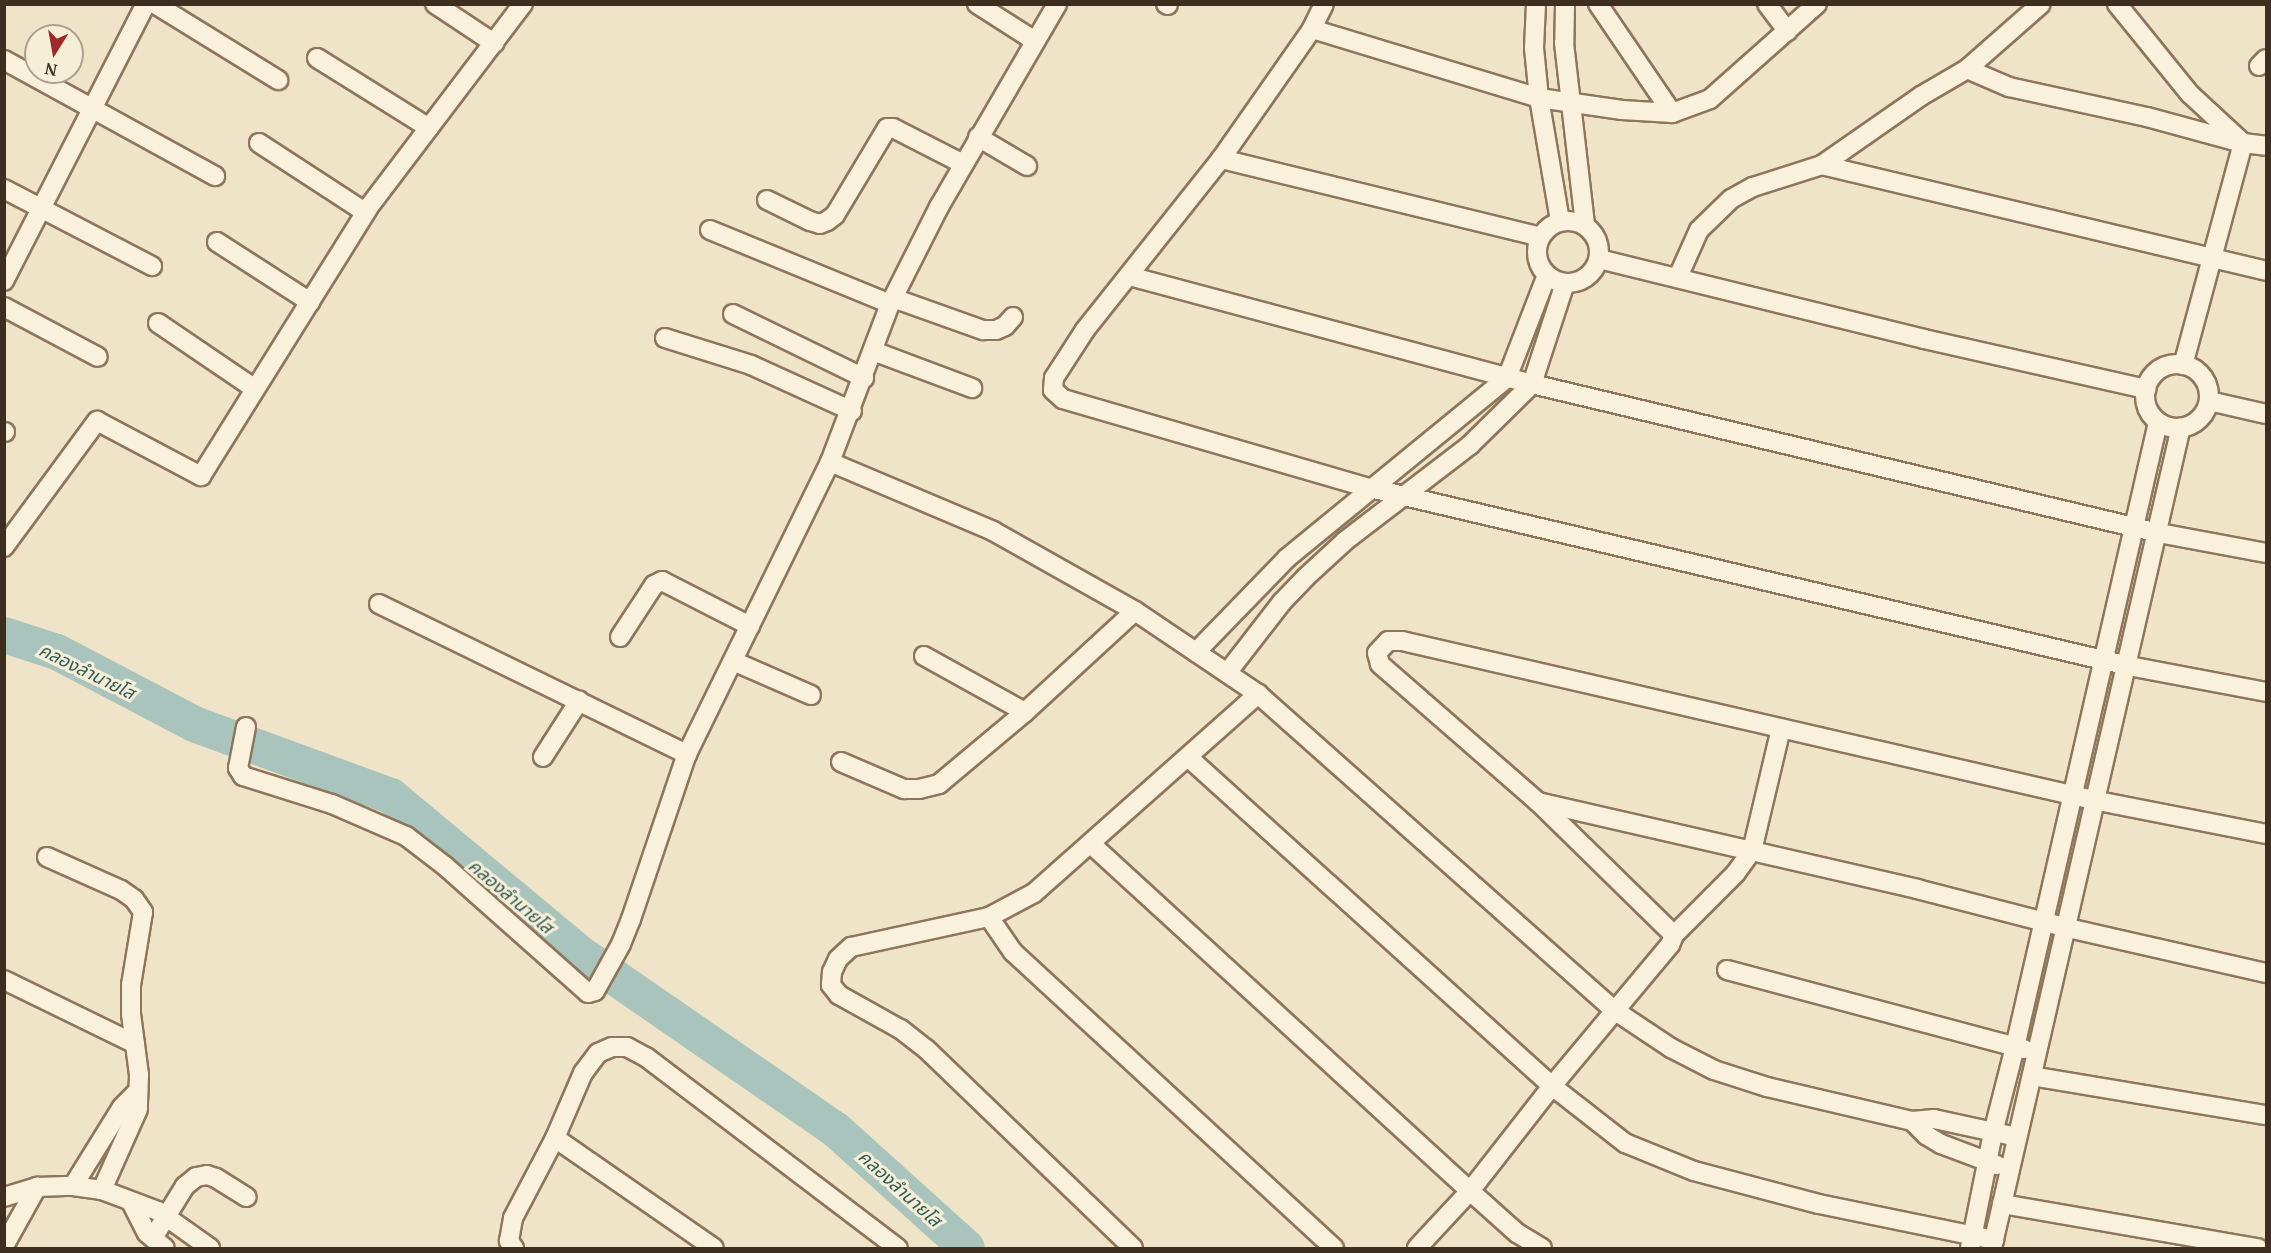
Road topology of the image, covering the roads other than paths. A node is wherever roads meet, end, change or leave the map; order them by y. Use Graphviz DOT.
graph roads {
  1 [pos="146,4"];
  2 [pos="155,4"];
  3 [pos="435,4"];
  4 [pos="523,4"];
  5 [pos="977,4"];
  6 [pos="1057,4"];
  7 [pos="1324,4"];
  8 [pos="1536,4"];
  9 [pos="1565,4"];
  10 [pos="1598,4"];
  11 [pos="1767,4"];
  12 [pos="1817,4"];
  13 [pos="2041,4"];
  14 [pos="2117,4"];
  15 [pos="1312,29"];
  16 [pos="1787,31"];
  17 [pos="1035,41"];
  18 [pos="494,43"];
  19 [pos="317,58"];
  20 [pos="4,60"];
  21 [pos="1967,69"];
  22 [pos="278,80"];
  23 [pos="1539,98"];
  24 [pos="1570,102"];
  25 [pos="93,108"];
  26 [pos="1672,112"];
  27 [pos="429,128"];
  28 [pos="978,137"];
  29 [pos="259,143"];
  30 [pos="2243,143"];
  31 [pos="2266,146"];
  32 [pos="1221,159"];
  33 [pos="963,164"];
  34 [pos="1822,165"];
  35 [pos="1027,166"];
  36 [pos="215,176"];
  37 [pos="4,189"];
  38 [pos="767,200"];
  39 [pos="43,209"];
  40 [pos="367,210"];
  41 [pos="1560,221"];
  42 [pos="1585,225"];
  43 [pos="710,230"];
  44 [pos="1539,237"];
  45 [pos="217,242"];
  46 [pos="2211,258"];
  47 [pos="1599,259"];
  48 [pos="152,266"];
  49 [pos="2266,271"];
  50 [pos="1547,275"];
  51 [pos="1129,276"];
  52 [pos="1678,277"];
  53 [pos="4,281"];
  54 [pos="1565,283"];
  55 [pos="892,301"];
  56 [pos="310,302"];
  57 [pos="4,307"];
  58 [pos="733,314"];
  59 [pos="1013,317"];
  60 [pos="158,323"];
  61 [pos="665,338"];
  62 [pos="873,351"];
  63 [pos="98,357"];
  64 [pos="2183,365"];
  65 [pos="864,378"];
  66 [pos="1507,378"];
  67 [pos="1532,384"];
  68 [pos="972,388"];
  69 [pos="255,389"];
  70 [pos="2146,389"];
  71 [pos="2209,401"];
  72 [pos="852,411"];
  73 [pos="2266,414"];
  74 [pos="2158,422"];
  75 [pos="2181,428"];
  76 [pos="830,462"];
  77 [pos="1370,488"];
  78 [pos="1406,496"];
  79 [pos="2134,528"];
  80 [pos="2159,533"];
  81 [pos="4,547"];
  82 [pos="2266,553"];
  83 [pos="379,604"];
  84 [pos="1135,611"];
  85 [pos="750,626"];
  86 [pos="620,637"];
  87 [pos="1196,652"];
  88 [pos="924,656"];
  89 [pos="2104,660"];
  90 [pos="733,661"];
  91 [pos="2128,666"];
  92 [pos="1227,673"];
  93 [pos="2266,692"];
  94 [pos="1258,694"];
  95 [pos="811,695"];
  96 [pos="579,701"];
  97 [pos="1025,712"];
  98 [pos="1781,728"];
  99 [pos="245,729"];
  100 [pos="687,754"];
  101 [pos="543,757"];
  102 [pos="1189,758"];
  103 [pos="841,762"];
  104 [pos="2073,795"];
  105 [pos="2098,801"];
  106 [pos="1538,802"];
  107 [pos="2266,834"];
  108 [pos="1091,844"];
  109 [pos="1752,851"];
  110 [pos="47,857"];
  111 [pos="989,917"];
  112 [pos="2044,922"];
  113 [pos="2068,928"];
  114 [pos="1674,935"];
  115 [pos="1727,970"];
  116 [pos="2266,973"];
  117 [pos="4,980"];
  118 [pos="1614,1010"];
  119 [pos="135,1044"];
  120 [pos="2015,1047"];
  121 [pos="2038,1053"];
  122 [pos="2032,1076"];
  123 [pos="1552,1086"];
  124 [pos="138,1091"];
  125 [pos="2266,1115"];
  126 [pos="1912,1120"];
  127 [pos="1993,1133"];
  128 [pos="2017,1137"];
  129 [pos="555,1138"];
  130 [pos="1986,1162"];
  131 [pos="2010,1170"];
  132 [pos="73,1186"];
  133 [pos="38,1187"];
  134 [pos="102,1190"];
  135 [pos="1470,1191"];
  136 [pos="4,1197"];
  137 [pos="247,1197"];
  138 [pos="131,1202"];
  139 [pos="2002,1204"];
  140 [pos="166,1217"];
  141 [pos="1972,1242"];
  142 [pos="159,1243"];
  143 [pos="1993,1244"];
  144 [pos="4,1246"];
  145 [pos="210,1248"];
  146 [pos="514,1248"];
  147 [pos="714,1248"];
  148 [pos="898,1248"];
  149 [pos="1133,1248"];
  150 [pos="1334,1248"];
  151 [pos="1417,1248"];
  152 [pos="1542,1248"];
  153 [pos="2256,1248"];
  1 -- 25 [label="street"];
  2 -- 22 [label="street"];
  3 -- 18 [label="street"];
  4 -- 18 [label="street"];
  5 -- 17 [label="street"];
  6 -- 17 [label="street"];
  7 -- 15 [label="street"];
  8 -- 23 [label="street"];
  9 -- 24 [label="street"];
  10 -- 26 [label="street"];
  11 -- 16 [label="street"];
  12 -- 16 [label="street"];
  13 -- 21 [label="street"];
  14 -- 30 [label="street"];
  15 -- 23 [label="street"];
  15 -- 32 [label="street"];
  16 -- 26 [label="street"];
  17 -- 28 [label="street"];
  18 -- 27 [label="street"];
  19 -- 27 [label="street"];
  20 -- 25 [label="street"];
  21 -- 30 [label="street"];
  21 -- 34 [label="street"];
  23 -- 24 [label="street"];
  23 -- 41 [label="street"];
  24 -- 26 [label="street"];
  24 -- 42 [label="street"];
  25 -- 36 [label="street"];
  25 -- 39 [label="street"];
  27 -- 40 [label="street"];
  28 -- 33 [label="street"];
  28 -- 35 [label="street"];
  29 -- 40 [label="street"];
  30 -- 31 [label="street"];
  30 -- 46 [label="street"];
  32 -- 44 [label="street"];
  32 -- 51 [label="street"];
  33 -- 38 [label="street"];
  33 -- 55 [label="street"];
  34 -- 46 [label="street"];
  34 -- 52 [label="street"];
  37 -- 39 [label="street"];
  39 -- 48 [label="street"];
  39 -- 53 [label="street"];
  40 -- 56 [label="street"];
  41 -- 42 [label="street"];
  41 -- 44 [label="street"];
  42 -- 47 [label="street"];
  43 -- 55 [label="street"];
  44 -- 50 [label="street"];
  45 -- 56 [label="street"];
  46 -- 49 [label="street"];
  46 -- 64 [label="street"];
  47 -- 52 [label="street"];
  47 -- 54 [label="street"];
  50 -- 54 [label="street"];
  50 -- 66 [label="street"];
  51 -- 66 [label="street"];
  51 -- 77 [label="street"];
  52 -- 70 [label="street"];
  54 -- 67 [label="street"];
  55 -- 59 [label="street"];
  55 -- 62 [label="street"];
  56 -- 69 [label="street"];
  57 -- 63 [label="street"];
  58 -- 65 [label="street"];
  60 -- 69 [label="street"];
  61 -- 72 [label="street"];
  62 -- 65 [label="street"];
  62 -- 68 [label="street"];
  64 -- 70 [label="street"];
  64 -- 71 [label="street"];
  65 -- 72 [label="street"];
  66 -- 67 [label="street"];
  66 -- 77 [label="street"];
  67 -- 78 [label="street"];
  67 -- 79 [label="street"];
  69 -- 81 [label="street"];
  70 -- 74 [label="street"];
  71 -- 73 [label="street"];
  71 -- 75 [label="street"];
  72 -- 76 [label="street"];
  74 -- 75 [label="street"];
  74 -- 79 [label="street"];
  75 -- 80 [label="street"];
  76 -- 84 [label="street"];
  76 -- 85 [label="street"];
  77 -- 78 [label="street"];
  77 -- 87 [label="street"];
  78 -- 89 [label="street"];
  78 -- 92 [label="street"];
  79 -- 80 [label="street"];
  79 -- 89 [label="street"];
  80 -- 82 [label="street"];
  80 -- 91 [label="street"];
  83 -- 96 [label="street"];
  84 -- 87 [label="street"];
  84 -- 97 [label="street"];
  85 -- 86 [label="street"];
  85 -- 90 [label="street"];
  87 -- 92 [label="street"];
  88 -- 97 [label="street"];
  89 -- 91 [label="street"];
  89 -- 104 [label="street"];
  90 -- 95 [label="street"];
  90 -- 100 [label="street"];
  91 -- 93 [label="street"];
  91 -- 105 [label="street"];
  92 -- 94 [label="street"];
  94 -- 102 [label="street"];
  94 -- 118 [label="street"];
  96 -- 100 [label="street"];
  96 -- 101 [label="street"];
  97 -- 103 [label="street"];
  98 -- 104 [label="street"];
  98 -- 106 [label="street"];
  98 -- 109 [label="street"];
  99 -- 100 [label="street"];
  102 -- 108 [label="street"];
  102 -- 123 [label="street"];
  104 -- 105 [label="street"];
  104 -- 112 [label="street"];
  105 -- 107 [label="street"];
  105 -- 113 [label="street"];
  106 -- 109 [label="street"];
  106 -- 114 [label="street"];
  108 -- 111 [label="street"];
  108 -- 135 [label="street"];
  109 -- 112 [label="street"];
  109 -- 114 [label="street"];
  110 -- 119 [label="street"];
  111 -- 149 [label="street"];
  111 -- 150 [label="street"];
  112 -- 113 [label="street"];
  112 -- 120 [label="street"];
  113 -- 116 [label="street"];
  113 -- 121 [label="street"];
  114 -- 118 [label="street"];
  115 -- 120 [label="street"];
  117 -- 119 [label="street"];
  118 -- 123 [label="street"];
  118 -- 126 [label="street"];
  119 -- 124 [label="street"];
  120 -- 121 [label="street"];
  120 -- 127 [label="street"];
  121 -- 122 [label="street"];
  122 -- 125 [label="street"];
  122 -- 128 [label="street"];
  123 -- 135 [label="street"];
  123 -- 141 [label="street"];
  124 -- 132 [label="street"];
  124 -- 134 [label="street"];
  126 -- 127 [label="street"];
  126 -- 130 [label="street"];
  127 -- 128 [label="street"];
  127 -- 130 [label="street"];
  128 -- 131 [label="street"];
  129 -- 146 [label="street"];
  129 -- 147 [label="street"];
  129 -- 148 [label="street"];
  130 -- 131 [label="street"];
  130 -- 141 [label="street"];
  131 -- 139 [label="street"];
  132 -- 133 [label="street"];
  132 -- 134 [label="street"];
  133 -- 136 [label="street"];
  133 -- 144 [label="street"];
  134 -- 138 [label="street"];
  135 -- 151 [label="street"];
  135 -- 152 [label="street"];
  137 -- 140 [label="street"];
  138 -- 140 [label="street"];
  138 -- 142 [label="street"];
  139 -- 143 [label="street"];
  139 -- 153 [label="street"];
  140 -- 142 [label="street"];
  140 -- 145 [label="street"];
  141 -- 143 [label="street"];
}
